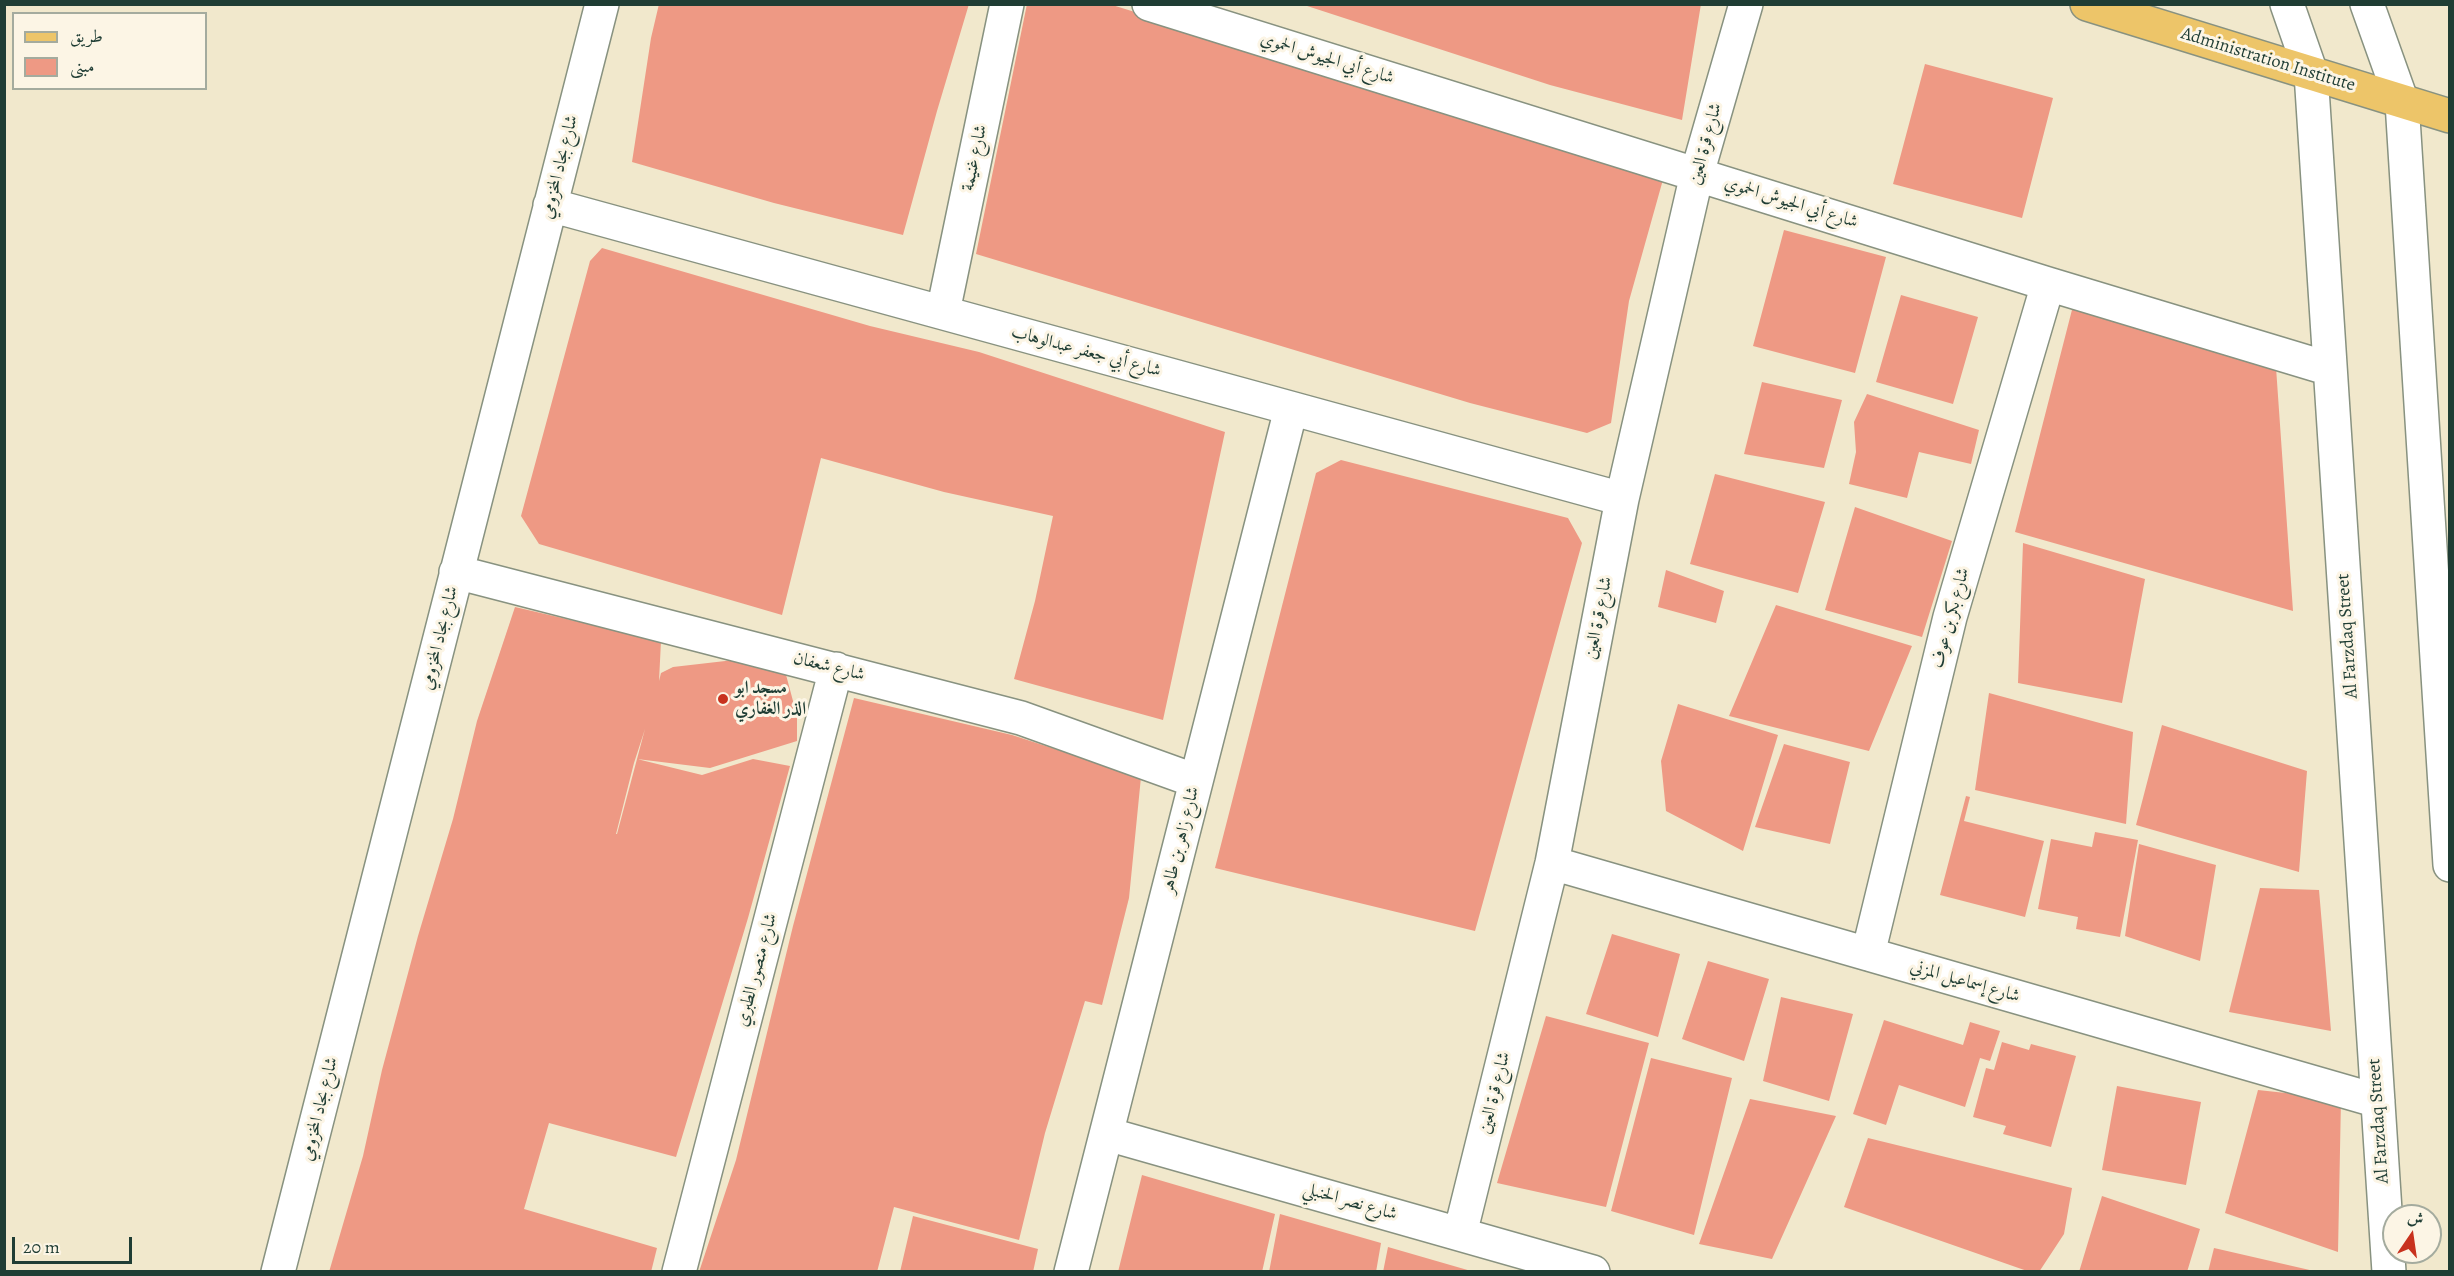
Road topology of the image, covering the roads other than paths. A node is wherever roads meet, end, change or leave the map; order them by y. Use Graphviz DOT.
graph roads {
  1 [pos="602,4"];
  2 [pos="1007,4"];
  3 [pos="1149,4"];
  4 [pos="1746,4"];
  5 [pos="2087,4"];
  6 [pos="2287,4"];
  7 [pos="2367,4"];
  8 [pos="2311,74"];
  9 [pos="2402,102"];
  10 [pos="2450,116"];
  11 [pos="1697,174"];
  12 [pos="550,205"];
  13 [pos="2048,285"];
  14 [pos="943,312"];
  15 [pos="2330,369"];
  16 [pos="1291,409"];
  17 [pos="1622,500"];
  18 [pos="456,572"];
  19 [pos="836,669"];
  20 [pos="1196,781"];
  21 [pos="1552,863"];
  22 [pos="2450,865"];
  23 [pos="1868,954"];
  24 [pos="2378,1101"];
  25 [pos="1107,1134"];
  26 [pos="1460,1234"];
  27 [pos="278,1272"];
  28 [pos="679,1272"];
  29 [pos="1071,1272"];
  30 [pos="1593,1272"];
  31 [pos="2389,1272"];
  1 -- 12 [label="street, شارع بجاد المخزومي"];
  2 -- 14 [label="street, شارع غنيمة"];
  3 -- 11 [label="street, شارع أبي الجيوش الحموي"];
  4 -- 11 [label="street, شارع قرة العين"];
  5 -- 8 [label="main road, Administration Institute"];
  6 -- 8 [label="street, Al Farzdaq Street"];
  7 -- 9 [label="street"];
  8 -- 9 [label="main road, Administration Institute"];
  8 -- 15 [label="street, Al Farzdaq Street"];
  9 -- 10 [label="main road, Administration Institute"];
  9 -- 22 [label="street"];
  11 -- 13 [label="street, شارع أبي الجيوش الحموي"];
  11 -- 17 [label="street, شارع قرة العين"];
  12 -- 14 [label="street, شارع أبي جعفر عبدالوهاب"];
  12 -- 18 [label="street, شارع بجاد المخزومي"];
  13 -- 15 [label="street, شارع أبي الجيوش الحموي"];
  13 -- 23 [label="street, شارع بكر بن عوف"];
  14 -- 16 [label="street, شارع أبي جعفر عبدالوهاب"];
  15 -- 24 [label="street, Al Farzdaq Street"];
  16 -- 17 [label="street, شارع أبي جعفر عبدالوهاب"];
  16 -- 20 [label="street, شارع زاهر بن طاهر"];
  17 -- 21 [label="street, شارع قرة العين"];
  18 -- 19 [label="street, شارع شعفان"];
  18 -- 27 [label="street, شارع بجاد المخزومي"];
  19 -- 20 [label="street, شارع شعفان"];
  19 -- 28 [label="street, شارع منصور الطبري"];
  20 -- 25 [label="street, شارع زاهر بن طاهر"];
  21 -- 23 [label="street, شارع إسماعيل المزني"];
  21 -- 26 [label="street, شارع قرة العين"];
  23 -- 24 [label="street, شارع إسماعيل المزني"];
  24 -- 31 [label="street, Al Farzdaq Street"];
  25 -- 26 [label="street, شارع نصر الحنبلي"];
  25 -- 29 [label="street, شارع زاهر بن طاهر"];
  26 -- 30 [label="street, شارع نصر الحنبلي"];
}
